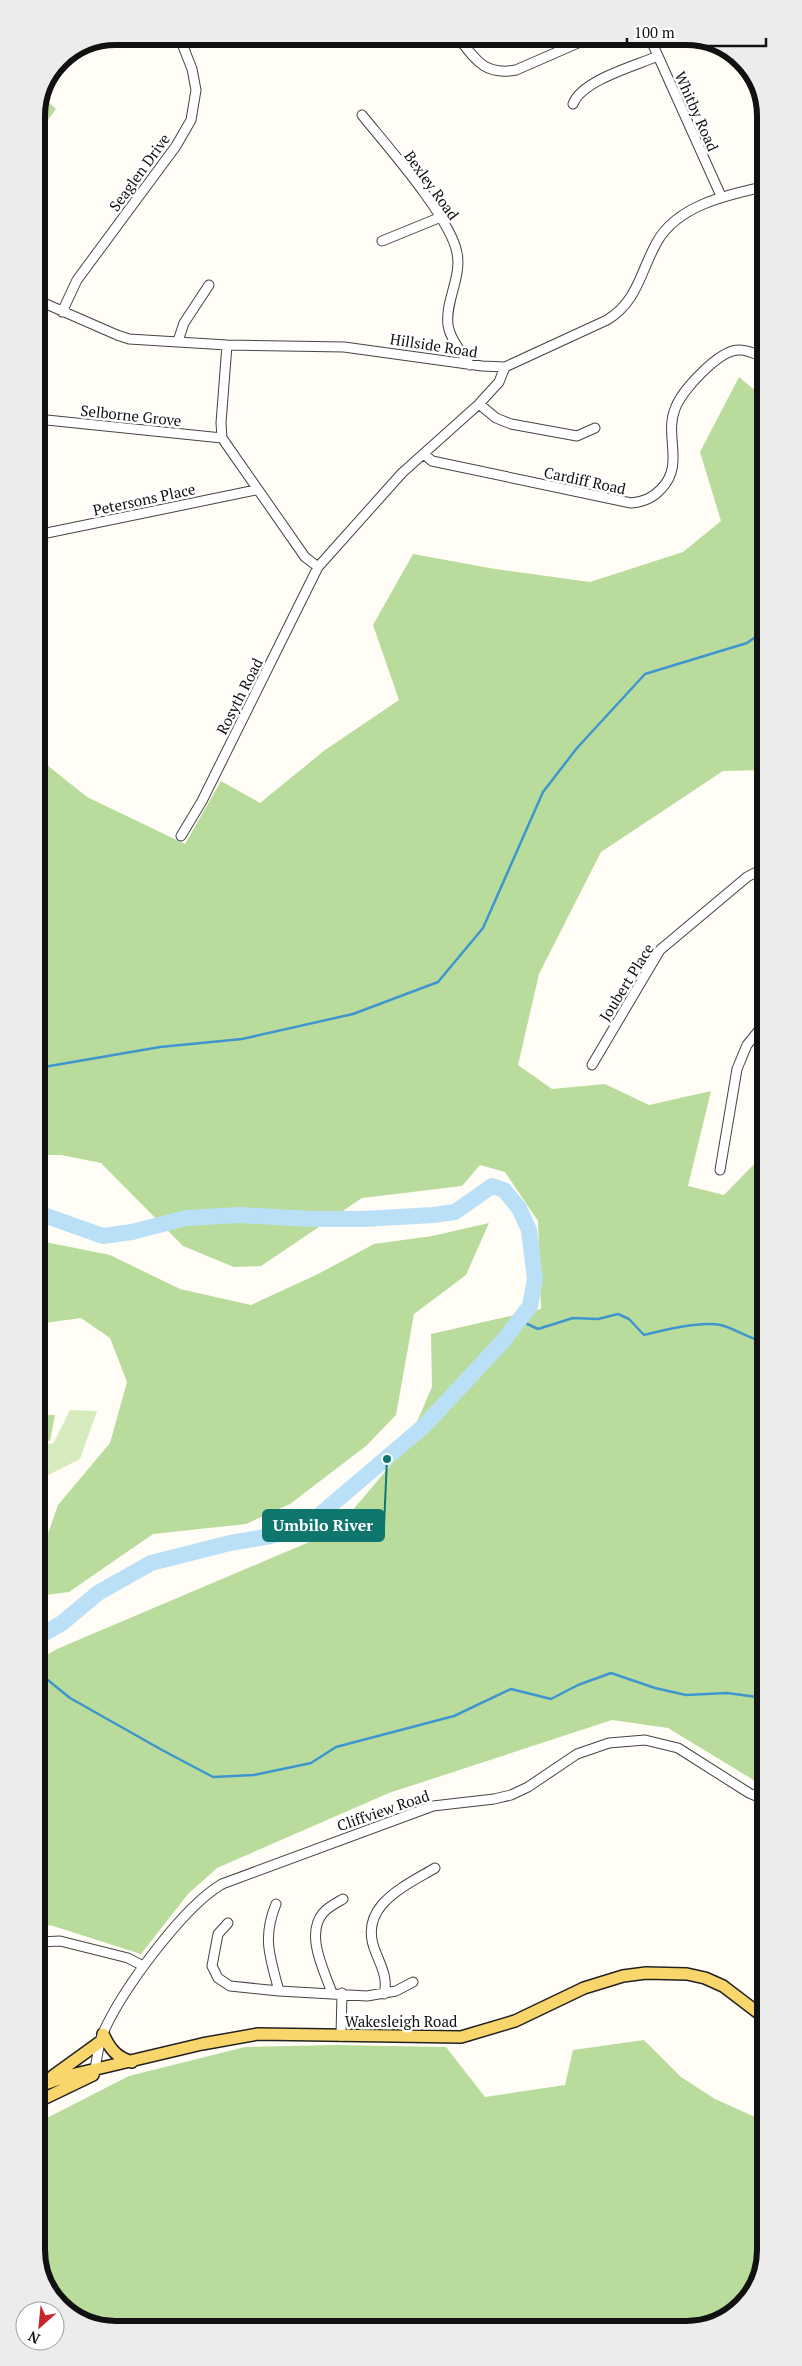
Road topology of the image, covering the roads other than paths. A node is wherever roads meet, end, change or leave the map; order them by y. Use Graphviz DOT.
graph roads {
  1 [pos="183,45"];
  2 [pos="464,45"];
  3 [pos="573,45"];
  4 [pos="653,45"];
  5 [pos="658,56"];
  6 [pos="573,104"];
  7 [pos="362,115"];
  8 [pos="757,189"];
  9 [pos="721,196"];
  10 [pos="441,217"];
  11 [pos="382,241"];
  12 [pos="209,285"];
  13 [pos="45,304"];
  14 [pos="62,312"];
  15 [pos="178,341"];
  16 [pos="228,345"];
  17 [pos="757,355"];
  18 [pos="470,365"];
  19 [pos="505,367"];
  20 [pos="479,404"];
  21 [pos="45,420"];
  22 [pos="595,428"];
  23 [pos="222,438"];
  24 [pos="424,454"];
  25 [pos="256,490"];
  26 [pos="45,533"];
  27 [pos="318,567"];
  28 [pos="181,836"];
  29 [pos="757,872"];
  30 [pos="757,1033"];
  31 [pos="592,1065"];
  32 [pos="720,1170"];
  33 [pos="757,1796"];
  34 [pos="436,1868"];
  35 [pos="343,1899"];
  36 [pos="276,1904"];
  37 [pos="228,1923"];
  38 [pos="45,1942"];
  39 [pos="143,1966"];
  40 [pos="413,1982"];
  41 [pos="279,1991"];
  42 [pos="337,1993"];
  43 [pos="384,1994"];
  44 [pos="757,2011"];
  45 [pos="340,2036"];
  46 [pos="101,2038"];
  47 [pos="132,2062"];
  48 [pos="98,2070"];
  49 [pos="45,2081"];
  50 [pos="45,2083"];
  51 [pos="45,2098"];
  1 -- 14 [label="street, Seaglen Drive"];
  2 -- 3 [label="street"];
  4 -- 5 [label="street, Whitby Road"];
  5 -- 6 [label="street"];
  5 -- 9 [label="street, Whitby Road"];
  7 -- 10 [label="street, Bexley Road"];
  8 -- 9 [label="street, Hillside Road"];
  9 -- 19 [label="street, Hillside Road"];
  10 -- 11 [label="street"];
  10 -- 18 [label="street, Bexley Road"];
  12 -- 15 [label="street"];
  13 -- 14 [label="street, Hillside Road"];
  14 -- 15 [label="street, Hillside Road"];
  15 -- 16 [label="street, Hillside Road"];
  16 -- 18 [label="street, Hillside Road"];
  16 -- 23 [label="street"];
  17 -- 24 [label="street, Cardiff Road"];
  18 -- 19 [label="street, Hillside Road"];
  19 -- 20 [label="street"];
  20 -- 22 [label="street"];
  20 -- 24 [label="street"];
  21 -- 23 [label="street, Selborne Grove"];
  23 -- 25 [label="street"];
  24 -- 27 [label="street"];
  25 -- 26 [label="street, Petersons Place"];
  25 -- 27 [label="street"];
  27 -- 28 [label="street, Rosyth Road"];
  29 -- 31 [label="street, Joubert Place"];
  30 -- 32 [label="street"];
  33 -- 39 [label="street, Cliffview Road"];
  34 -- 43 [label="street"];
  35 -- 42 [label="street"];
  36 -- 41 [label="street"];
  37 -- 41 [label="street"];
  38 -- 39 [label="street"];
  39 -- 46 [label="street, Cliffview Road"];
  40 -- 43 [label="street"];
  41 -- 42 [label="street"];
  42 -- 43 [label="street"];
  42 -- 45 [label="street"];
  44 -- 45 [label="main road, Wakesleigh Road"];
  45 -- 47 [label="main road, Wakesleigh Road"];
  46 -- 47 [label="main road"];
  46 -- 48 [label="street, Cliffview Road"];
  46 -- 49 [label="main road"];
  47 -- 48 [label="main road, Wakesleigh Road"];
  48 -- 50 [label="main road, Wakesleigh Road"];
  48 -- 51 [label="main road, Wakesleigh Road"];
}
